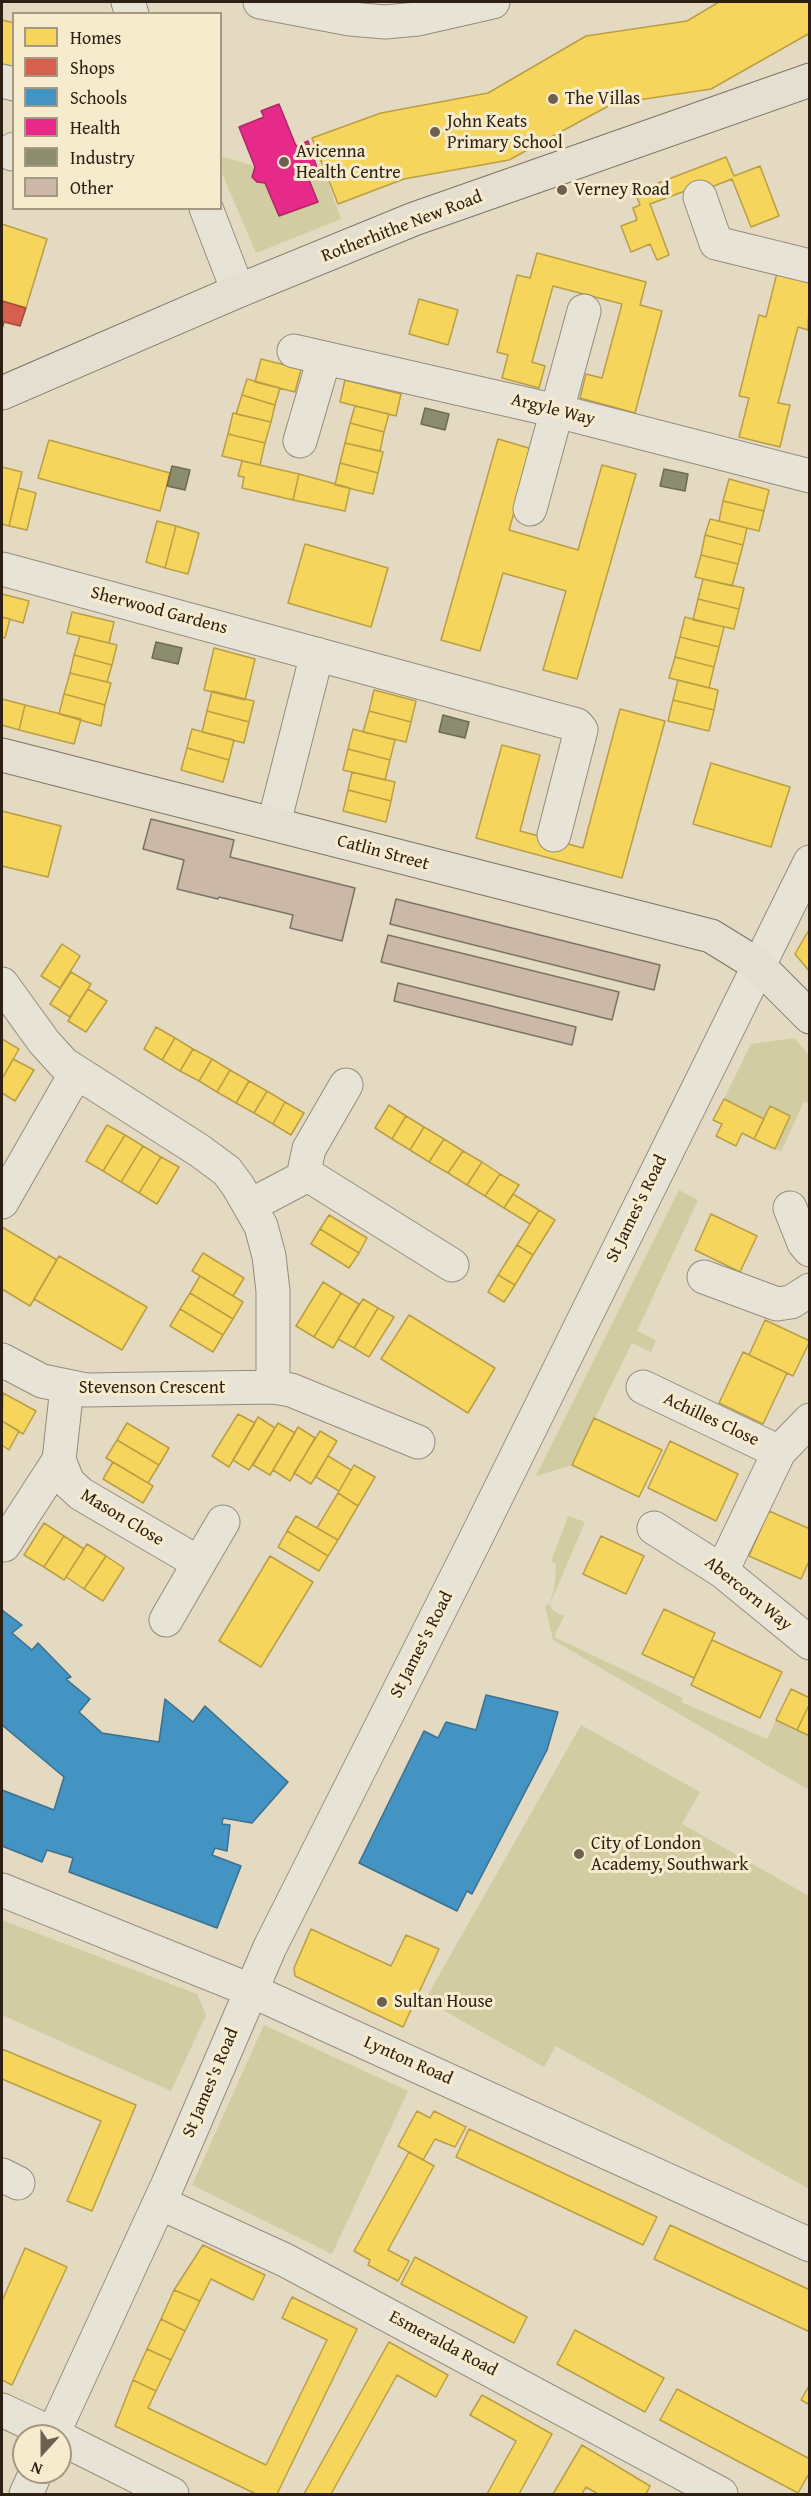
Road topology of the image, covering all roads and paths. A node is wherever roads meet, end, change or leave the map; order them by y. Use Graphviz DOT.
graph roads {
  1 [pos="260,2"];
  2 [pos="493,2"];
  3 [pos="810,80"];
  4 [pos="700,197"];
  5 [pos="207,210"];
  6 [pos="810,266"];
  7 [pos="238,291"];
  8 [pos="584,311"];
  9 [pos="2,393"];
  10 [pos="557,411"];
  11 [pos="300,441"];
  12 [pos="810,476"];
  13 [pos="530,509"];
  14 [pos="2,569"];
  15 [pos="317,654"];
  16 [pos="2,755"];
  17 [pos="274,823"];
  18 [pos="554,835"];
  19 [pos="810,862"];
  20 [pos="758,965"];
  21 [pos="2,984"];
  22 [pos="810,1017"];
  23 [pos="76,1073"];
  24 [pos="346,1085"];
  25 [pos="308,1175"];
  26 [pos="2,1202"];
  27 [pos="251,1206"];
  28 [pos="790,1208"];
  29 [pos="810,1250"];
  30 [pos="452,1265"];
  31 [pos="705,1277"];
  32 [pos="810,1290"];
  33 [pos="2,1360"];
  34 [pos="67,1387"];
  35 [pos="273,1387"];
  36 [pos="644,1387"];
  37 [pos="810,1420"];
  38 [pos="418,1442"];
  39 [pos="779,1452"];
  40 [pos="59,1460"];
  41 [pos="223,1522"];
  42 [pos="654,1528"];
  43 [pos="4,1545"];
  44 [pos="199,1563"];
  45 [pos="722,1571"];
  46 [pos="166,1620"];
  47 [pos="810,1643"];
  48 [pos="2,1890"];
  49 [pos="250,1990"];
  50 [pos="160,2203"];
  51 [pos="810,2245"];
  52 [pos="2,2410"];
  53 [pos="31,2424"];
  54 [pos="61,2424"];
  55 [pos="72,2444"];
  56 [pos="172,2494"];
  57 [pos="721,2494"];
  1 -- 2 [label="street"];
  3 -- 7 [label="main road, Rotherhithe New Road"];
  4 -- 6 [label="street"];
  5 -- 7 [label="street"];
  7 -- 9 [label="main road, Rotherhithe New Road"];
  8 -- 10 [label="street"];
  10 -- 11 [label="street, Argyle Way"];
  10 -- 12 [label="street, Argyle Way"];
  10 -- 13 [label="street"];
  14 -- 15 [label="street, Sherwood Gardens"];
  15 -- 17 [label="street"];
  15 -- 18 [label="street, Sherwood Gardens"];
  16 -- 17 [label="main road, Catlin Street"];
  17 -- 20 [label="main road, Catlin Street"];
  19 -- 20 [label="street, St James's Road"];
  20 -- 22 [label="main road, Catlin Street"];
  20 -- 49 [label="street, St James's Road"];
  21 -- 23 [label="street"];
  23 -- 26 [label="street"];
  23 -- 27 [label="street"];
  24 -- 25 [label="street"];
  25 -- 27 [label="street"];
  25 -- 30 [label="street"];
  27 -- 35 [label="street"];
  28 -- 29 [label="street"];
  31 -- 32 [label="street"];
  33 -- 34 [label="street, Stevenson Crescent"];
  34 -- 35 [label="street, Stevenson Crescent"];
  34 -- 40 [label="street"];
  35 -- 38 [label="street, Stevenson Crescent"];
  36 -- 39 [label="street, Achilles Close"];
  37 -- 39 [label="street, Achilles Close"];
  39 -- 45 [label="street, Achilles Close"];
  40 -- 43 [label="street"];
  40 -- 44 [label="street, Mason Close"];
  41 -- 44 [label="street"];
  42 -- 45 [label="street, Abercorn Way"];
  44 -- 46 [label="street"];
  45 -- 47 [label="street, Abercorn Way"];
  48 -- 49 [label="street, Lynton Road"];
  49 -- 50 [label="street, St James's Road"];
  49 -- 51 [label="street, Lynton Road"];
  50 -- 54 [label="street, St James's Road"];
  50 -- 57 [label="street, Esmeralda Road"];
  52 -- 53 [label="street"];
  55 -- 56 [label="street"];
}
